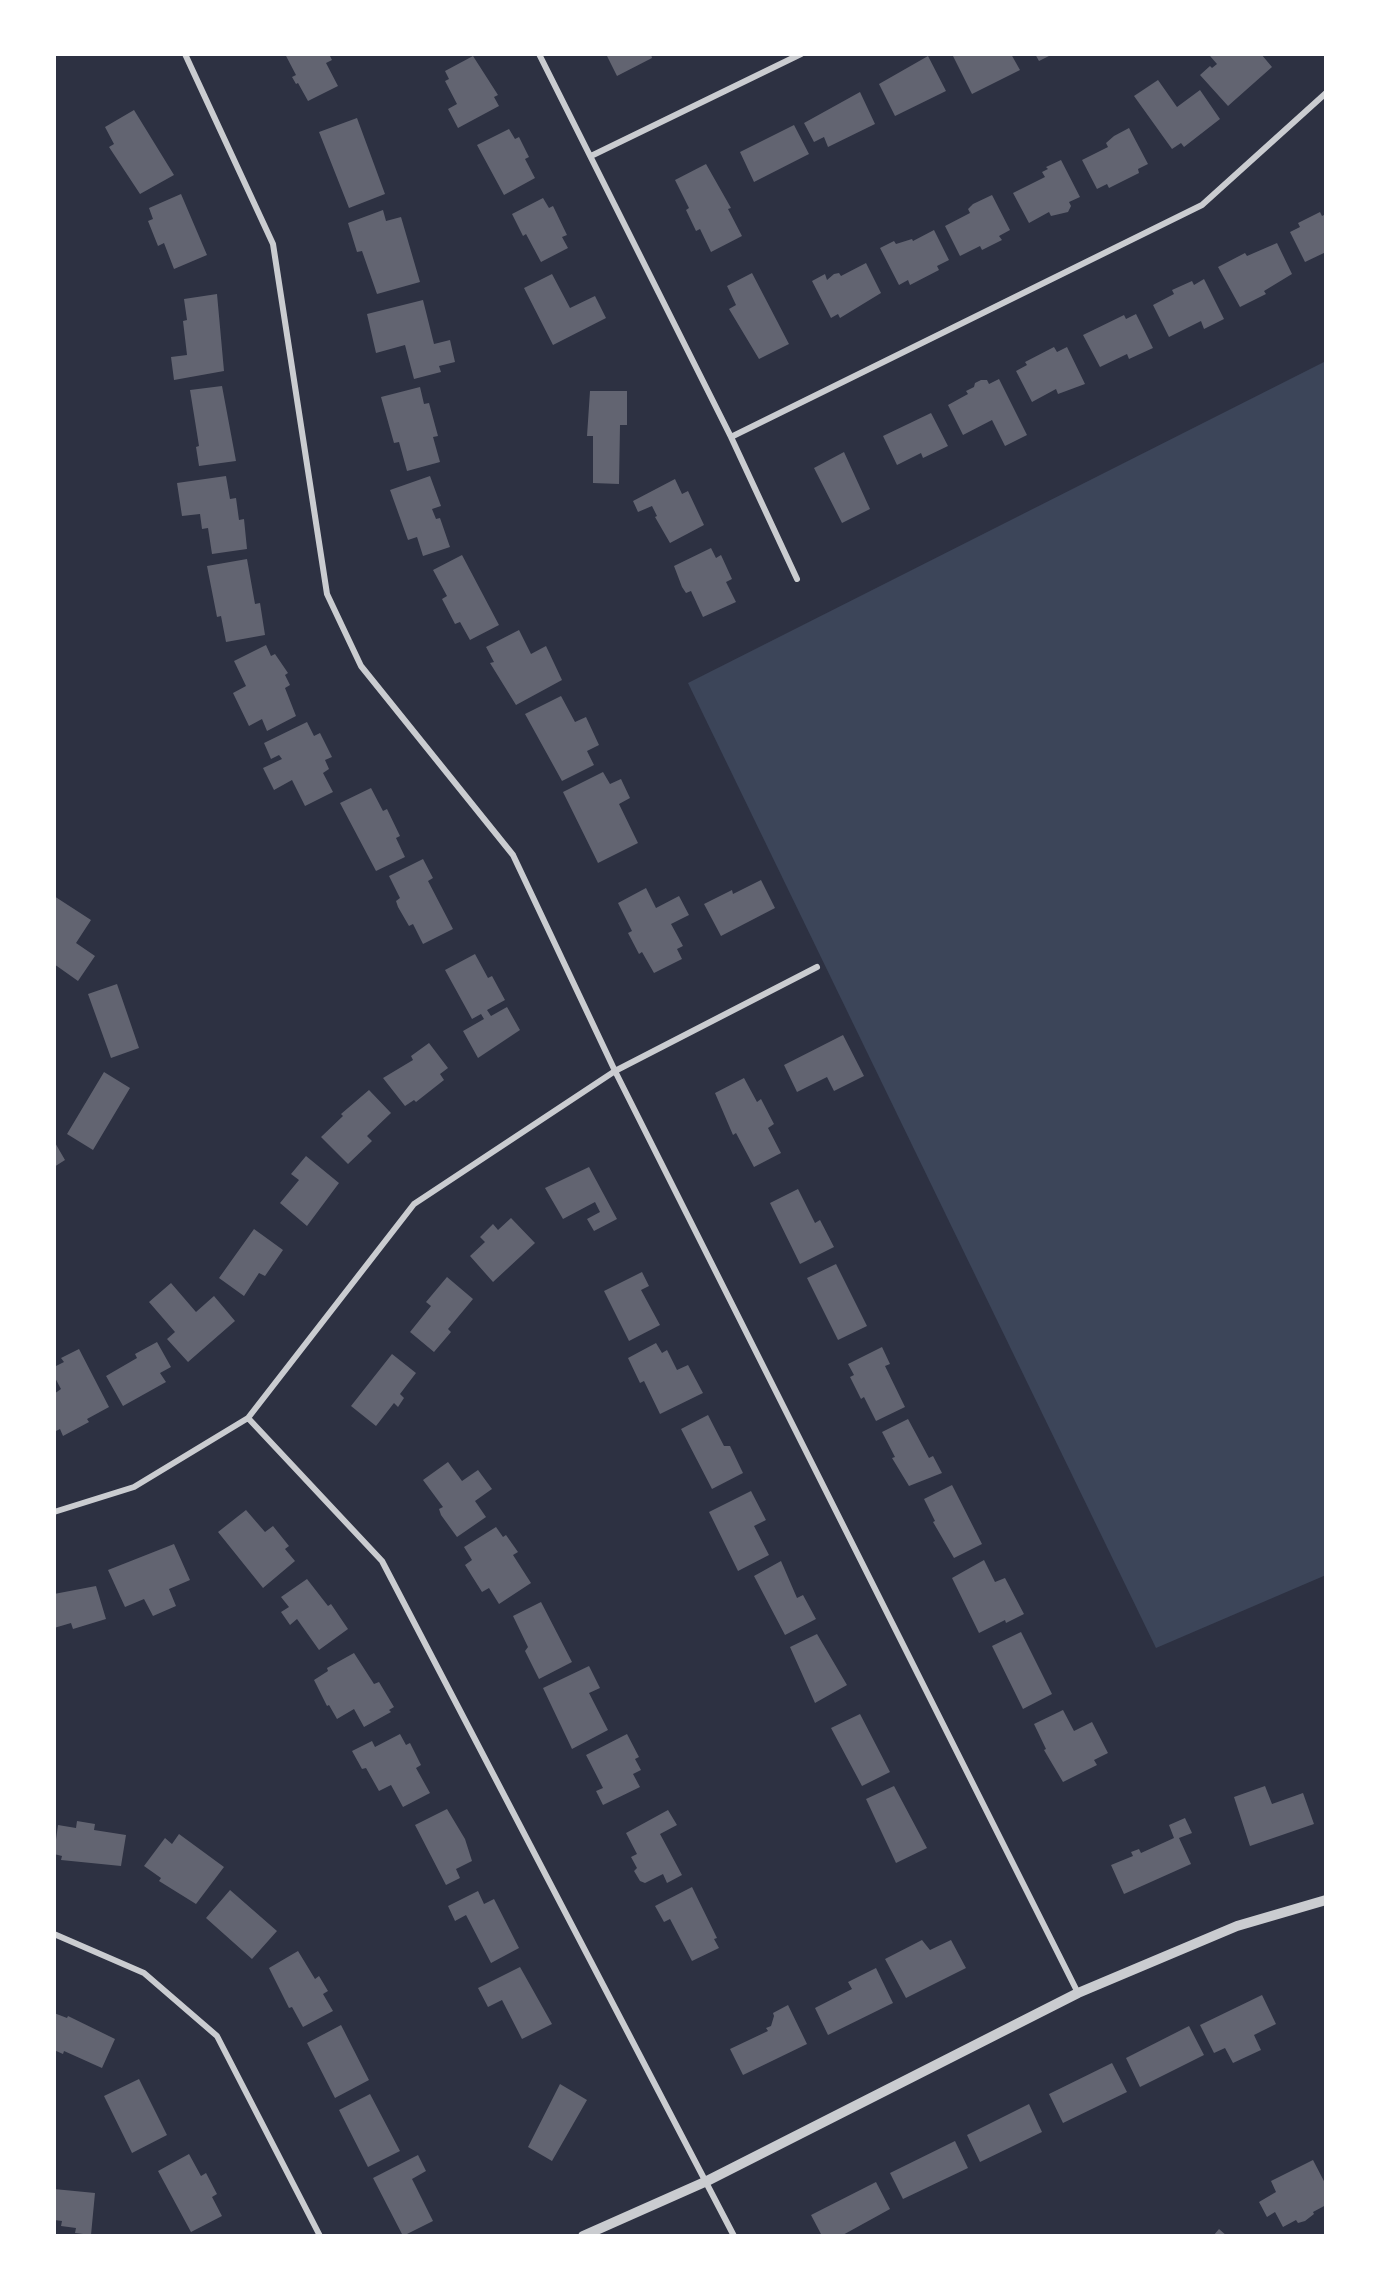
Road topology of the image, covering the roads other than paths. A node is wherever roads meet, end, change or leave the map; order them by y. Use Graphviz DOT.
graph roads {
  1 [pos="185,54"];
  2 [pos="539,54"];
  3 [pos="801,54"];
  4 [pos="1326,93"];
  5 [pos="591,156"];
  6 [pos="731,437"];
  7 [pos="797,579"];
  8 [pos="817,968"];
  9 [pos="615,1071"];
  10 [pos="248,1418"];
  11 [pos="54,1512"];
  12 [pos="1326,1900"];
  13 [pos="54,1934"];
  14 [pos="1078,1994"];
  15 [pos="708,2181"];
  16 [pos="320,2236"];
  17 [pos="583,2236"];
  18 [pos="734,2236"];
  1 -- 9 [label="street"];
  2 -- 5 [label="street"];
  3 -- 5 [label="street"];
  4 -- 6 [label="street"];
  5 -- 6 [label="street"];
  6 -- 7 [label="street"];
  8 -- 9 [label="street"];
  9 -- 10 [label="street"];
  9 -- 14 [label="street"];
  10 -- 11 [label="street"];
  10 -- 15 [label="street"];
  12 -- 14 [label="street"];
  13 -- 16 [label="street"];
  14 -- 15 [label="street"];
  15 -- 17 [label="street"];
  15 -- 18 [label="street"];
}
